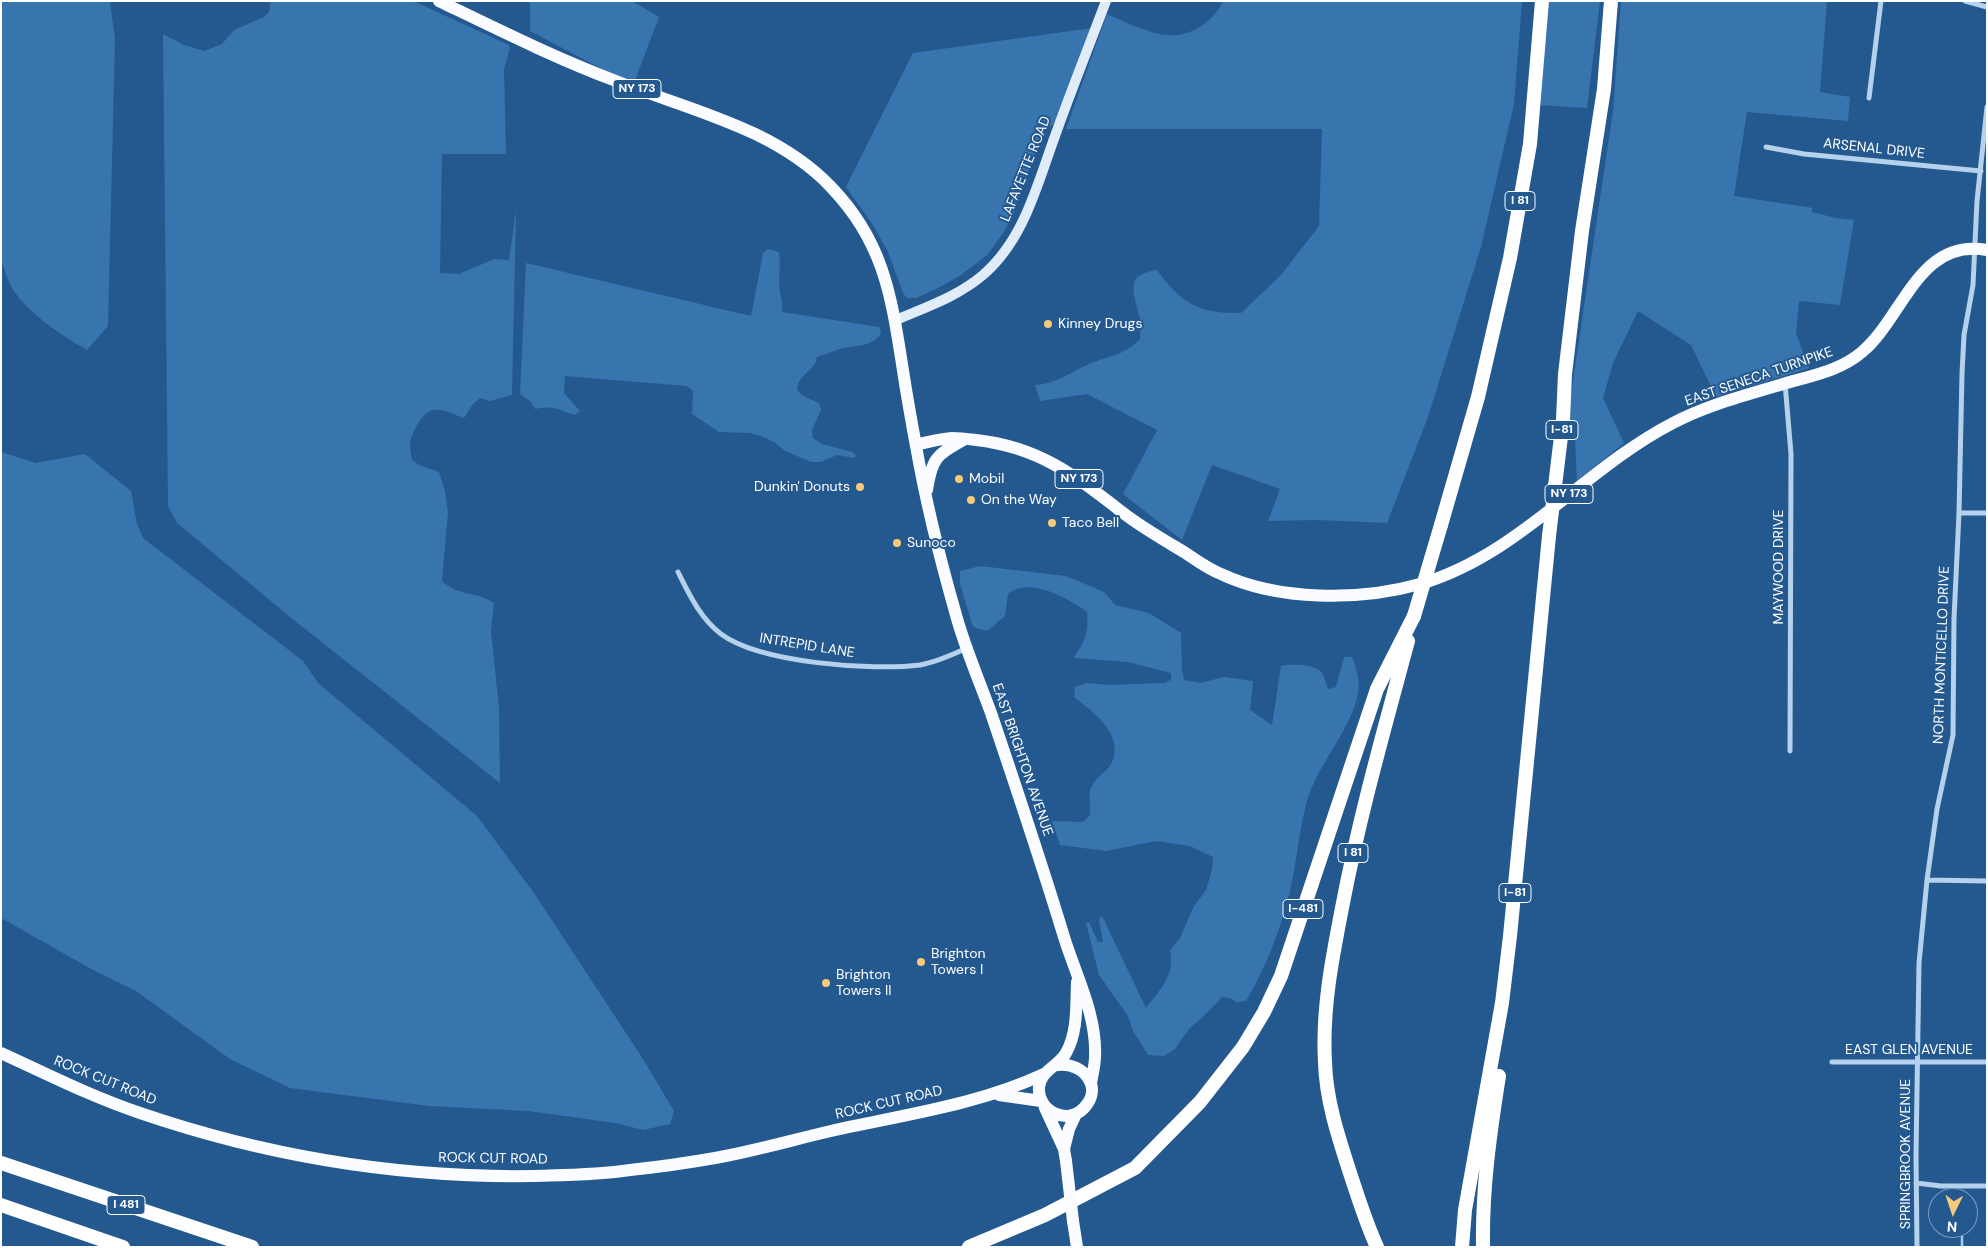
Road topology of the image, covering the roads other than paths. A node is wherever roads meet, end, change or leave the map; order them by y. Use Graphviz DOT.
graph roads {
  1 [pos="439,1"];
  2 [pos="1106,1"];
  3 [pos="1542,1"];
  4 [pos="1611,1"];
  5 [pos="1882,1"];
  6 [pos="1965,1"];
  7 [pos="1987,7"];
  8 [pos="1868,98"];
  9 [pos="1987,107"];
  10 [pos="1766,147"];
  11 [pos="1981,170"];
  12 [pos="1981,249"];
  13 [pos="896,320"];
  14 [pos="1785,383"];
  15 [pos="966,439"];
  16 [pos="916,445"];
  17 [pos="926,497"];
  18 [pos="1959,513"];
  19 [pos="1987,513"];
  20 [pos="678,572"];
  21 [pos="1414,616"];
  22 [pos="967,648"];
  23 [pos="1790,751"];
  24 [pos="1523,815"];
  25 [pos="1927,880"];
  26 [pos="1987,881"];
  27 [pos="1077,977"];
  28 [pos="1,1053"];
  29 [pos="1918,1060"];
  30 [pos="1832,1062"];
  31 [pos="1987,1062"];
  32 [pos="1058,1065"];
  33 [pos="1044,1074"];
  34 [pos="1091,1084"];
  35 [pos="996,1094"];
  36 [pos="1043,1103"];
  37 [pos="1076,1114"];
  38 [pos="1065,1155"];
  39 [pos="1,1163"];
  40 [pos="1916,1183"];
  41 [pos="1987,1186"];
  42 [pos="1,1205"];
  43 [pos="122,1246"];
  44 [pos="252,1247"];
  45 [pos="969,1247"];
  46 [pos="1077,1247"];
  47 [pos="1377,1247"];
  48 [pos="1462,1247"];
  49 [pos="1483,1247"];
  50 [pos="1917,1247"];
  1 -- 13 [label="main road, NY 173"];
  2 -- 13 [label="street, LAFAYETTE ROAD"];
  3 -- 21 [label="highway, I 81, bridge"];
  4 -- 24 [label="highway, I-81, bridge"];
  5 -- 8 [label="street"];
  6 -- 7 [label="street"];
  9 -- 11 [label="street, NORTH MONTICELLO DRIVE"];
  10 -- 11 [label="street, ARSENAL DRIVE"];
  11 -- 12 [label="street, NORTH MONTICELLO DRIVE"];
  12 -- 14 [label="main road, EAST SENECA TURNPIKE / NY 173"];
  12 -- 18 [label="street, NORTH MONTICELLO DRIVE"];
  13 -- 16 [label="main road, NY 173"];
  14 -- 15 [label="main road, EAST SENECA TURNPIKE / NY 173"];
  14 -- 23 [label="street, MAYWOOD DRIVE"];
  15 -- 16 [label="main road, EAST SENECA TURNPIKE / NY 173"];
  15 -- 17 [label="main road"];
  16 -- 17 [label="main road, EAST BRIGHTON AVENUE"];
  17 -- 22 [label="main road, EAST BRIGHTON AVENUE"];
  18 -- 19 [label="street"];
  18 -- 25 [label="street, NORTH MONTICELLO DRIVE"];
  20 -- 22 [label="street, INTREPID LANE"];
  21 -- 45 [label="highway, I-481"];
  21 -- 47 [label="highway, I 81"];
  22 -- 27 [label="main road, EAST BRIGHTON AVENUE"];
  24 -- 48 [label="highway, I-81"];
  24 -- 49 [label="highway"];
  25 -- 26 [label="street"];
  25 -- 29 [label="street, NORTH MONTICELLO DRIVE"];
  27 -- 32 [label="main road"];
  27 -- 34 [label="main road, EAST BRIGHTON AVENUE"];
  28 -- 35 [label="main road, ROCK CUT ROAD"];
  29 -- 30 [label="street, EAST GLEN AVENUE"];
  29 -- 31 [label="street, EAST GLEN AVENUE"];
  29 -- 40 [label="street, SPRINGBROOK AVENUE"];
  32 -- 33 [label="main road"];
  32 -- 34 [label="main road"];
  33 -- 35 [label="main road, ROCK CUT ROAD"];
  33 -- 36 [label="main road"];
  34 -- 37 [label="main road"];
  35 -- 36 [label="main road, ROCK CUT ROAD"];
  36 -- 37 [label="main road"];
  36 -- 38 [label="main road"];
  37 -- 38 [label="main road"];
  38 -- 46 [label="main road, bridge"];
  39 -- 44 [label="highway, I 481"];
  40 -- 41 [label="street"];
  40 -- 50 [label="street, SPRINGBROOK AVENUE"];
  42 -- 43 [label="highway"];
}
